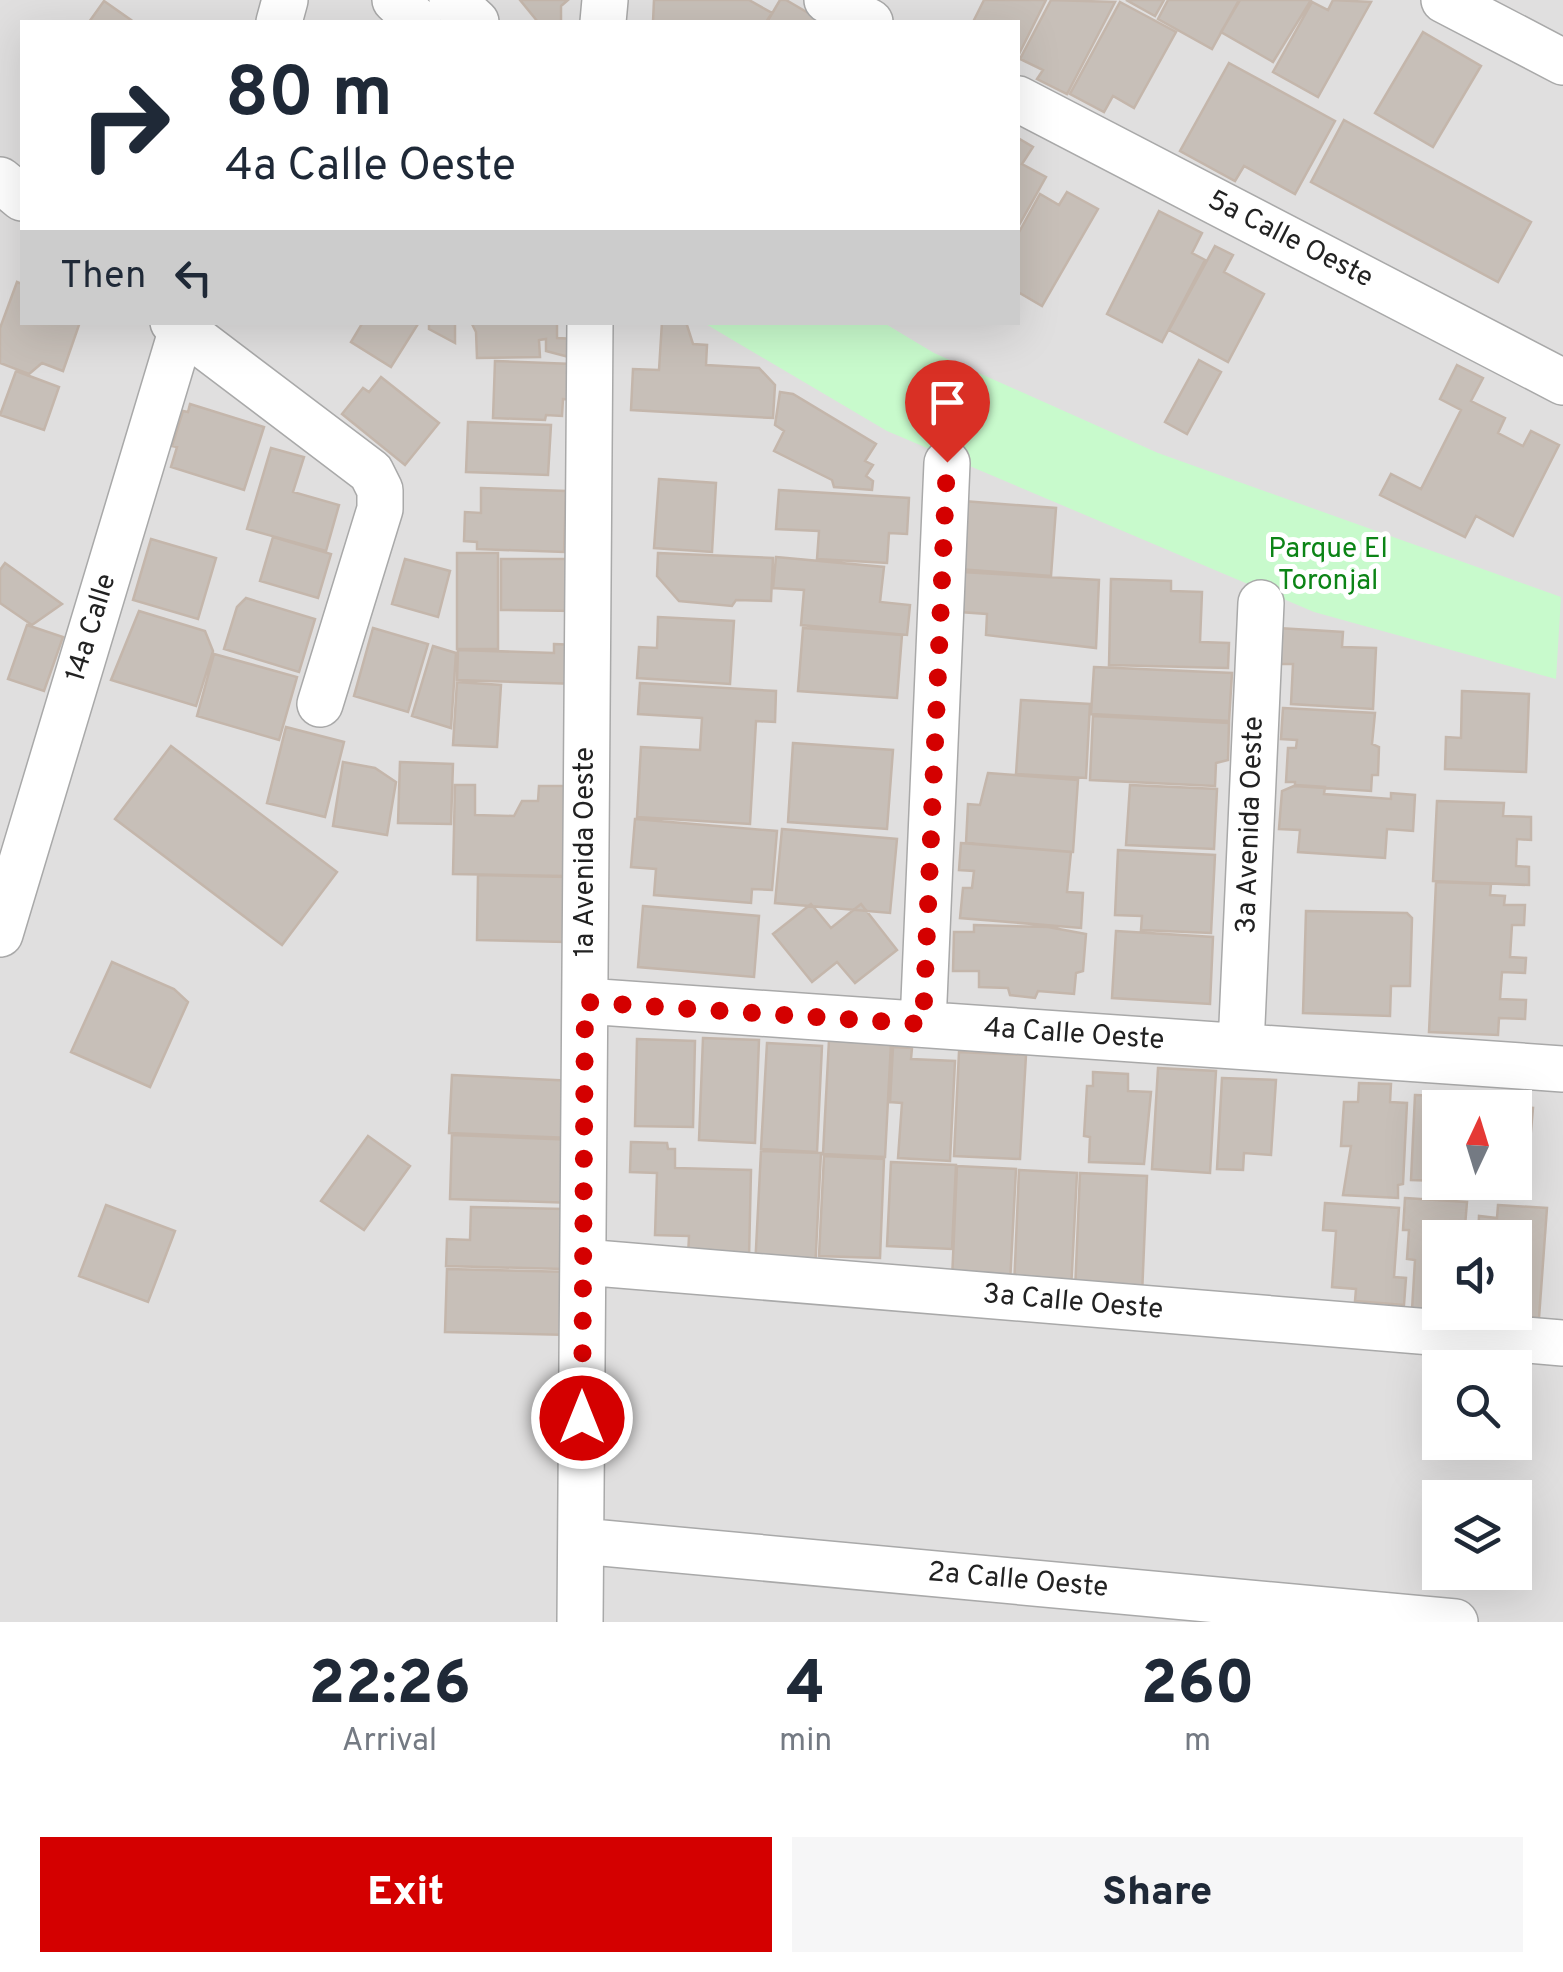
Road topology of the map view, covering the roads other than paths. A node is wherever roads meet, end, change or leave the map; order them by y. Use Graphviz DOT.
graph roads {
  1 [pos="395,0"];
  2 [pos="452,0"];
  3 [pos="826,0"];
  4 [pos="1444,0"];
  5 [pos="416,20"];
  6 [pos="474,20"];
  7 [pos="866,20"];
  8 [pos="1563,62"];
  9 [pos="1020,100"];
  10 [pos="0,180"];
  11 [pos="20,196"];
  12 [pos="180,325"];
  13 [pos="590,325"];
  14 [pos="1563,382"];
  15 [pos="947,462"];
  16 [pos="1260,603"];
  17 [pos="320,704"];
  18 [pos="0,934"];
  19 [pos="585,1002"];
  20 [pos="923,1024"];
  21 [pos="1241,1046"];
  22 [pos="1563,1069"];
  23 [pos="583,1262"];
  24 [pos="1563,1343"];
  25 [pos="581,1541"];
  26 [pos="580,1622"];
  27 [pos="1455,1622"];
  1 -- 5 [label="street"];
  2 -- 6 [label="street"];
  3 -- 7 [label="street"];
  4 -- 8 [label="street"];
  9 -- 14 [label="street, 5a Calle Oeste"];
  10 -- 11 [label="street"];
  12 -- 17 [label="street"];
  12 -- 18 [label="street, 14a Calle"];
  13 -- 19 [label="street, 1a Avenida Oeste"];
  15 -- 20 [label="street"];
  16 -- 21 [label="street, 3a Avenida Oeste"];
  19 -- 20 [label="street, 4a Calle Oeste"];
  19 -- 23 [label="street, 1a Avenida Oeste"];
  20 -- 21 [label="street, 4a Calle Oeste"];
  21 -- 22 [label="street, 4a Calle Oeste"];
  23 -- 24 [label="street, 3a Calle Oeste"];
  23 -- 25 [label="street, 1a Avenida Oeste"];
  25 -- 26 [label="street, 1a Avenida Oeste"];
  25 -- 27 [label="street, 2a Calle Oeste"];
}
